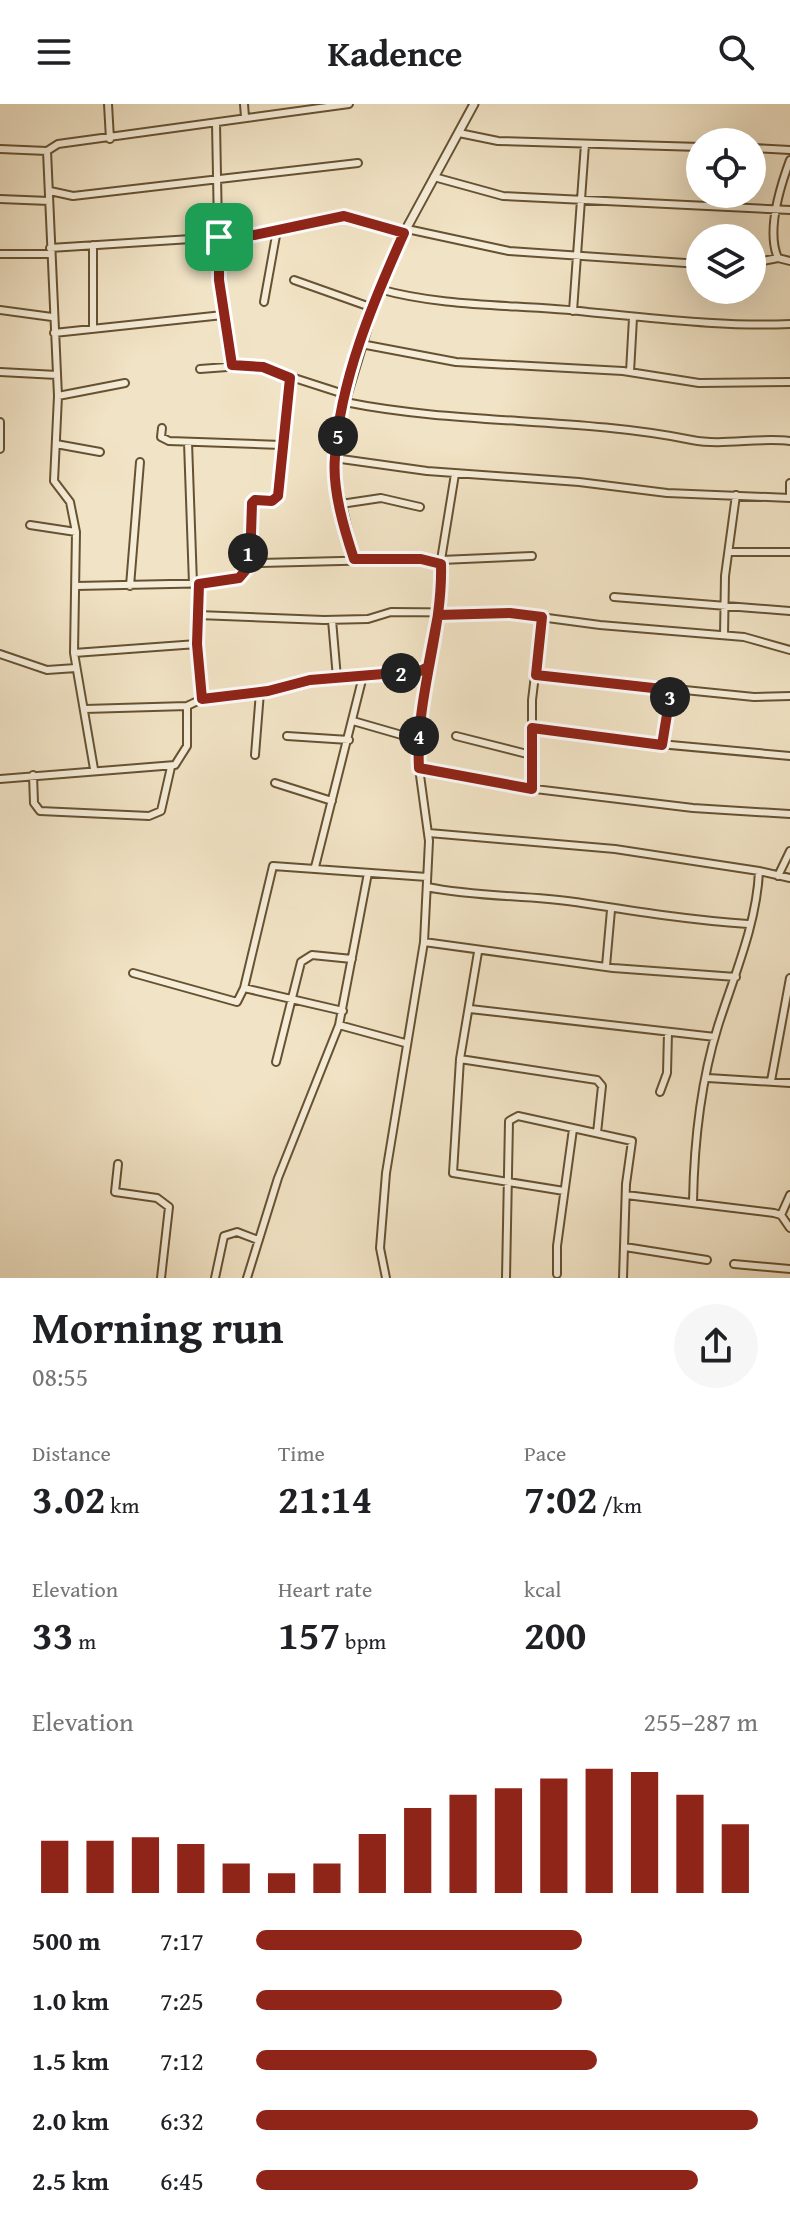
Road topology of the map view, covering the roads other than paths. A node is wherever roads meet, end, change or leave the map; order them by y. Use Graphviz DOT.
graph roads {
  1 [pos="108,104"];
  2 [pos="244,104"];
  3 [pos="349,104"];
  4 [pos="474,104"];
  5 [pos="245,117"];
  6 [pos="216,123"];
  7 [pos="459,133"];
  8 [pos="110,139"];
  9 [pos="585,144"];
  10 [pos="686,147"];
  11 [pos="0,149"];
  12 [pos="766,149"];
  13 [pos="790,150"];
  14 [pos="47,151"];
  15 [pos="790,160"];
  16 [pos="358,163"];
  17 [pos="434,177"];
  18 [pos="218,179"];
  19 [pos="50,191"];
  20 [pos="0,199"];
  21 [pos="49,201"];
  22 [pos="583,201"];
  23 [pos="686,204"];
  24 [pos="752,208"];
  25 [pos="777,210"];
  26 [pos="790,210"];
  27 [pos="277,230"];
  28 [pos="405,231"];
  29 [pos="219,237"];
  30 [pos="93,245"];
  31 [pos="50,251"];
  32 [pos="0,254"];
  33 [pos="577,257"];
  34 [pos="778,258"];
  35 [pos="766,260"];
  36 [pos="790,261"];
  37 [pos="686,263"];
  38 [pos="294,280"];
  39 [pos="379,289"];
  40 [pos="264,302"];
  41 [pos="373,308"];
  42 [pos="0,310"];
  43 [pos="573,311"];
  44 [pos="223,315"];
  45 [pos="52,317"];
  46 [pos="633,318"];
  47 [pos="790,324"];
  48 [pos="93,329"];
  49 [pos="54,333"];
  50 [pos="361,344"];
  51 [pos="232,365"];
  52 [pos="200,369"];
  53 [pos="0,372"];
  54 [pos="630,372"];
  55 [pos="57,375"];
  56 [pos="290,378"];
  57 [pos="790,382"];
  58 [pos="125,383"];
  59 [pos="58,396"];
  60 [pos="346,399"];
  61 [pos="0,422"];
  62 [pos="162,428"];
  63 [pos="790,441"];
  64 [pos="188,442"];
  65 [pos="56,444"];
  66 [pos="281,445"];
  67 [pos="0,449"];
  68 [pos="100,452"];
  69 [pos="334,458"];
  70 [pos="140,462"];
  71 [pos="455,474"];
  72 [pos="790,483"];
  73 [pos="736,495"];
  74 [pos="790,498"];
  75 [pos="341,504"];
  76 [pos="420,507"];
  77 [pos="30,525"];
  78 [pos="76,532"];
  79 [pos="729,552"];
  80 [pos="790,552"];
  81 [pos="532,556"];
  82 [pos="354,559"];
  83 [pos="441,562"];
  84 [pos="250,565"];
  85 [pos="196,584"];
  86 [pos="76,586"];
  87 [pos="130,586"];
  88 [pos="614,597"];
  89 [pos="725,606"];
  90 [pos="790,611"];
  91 [pos="198,615"];
  92 [pos="438,615"];
  93 [pos="542,617"];
  94 [pos="332,620"];
  95 [pos="724,635"];
  96 [pos="197,644"];
  97 [pos="790,650"];
  98 [pos="74,653"];
  99 [pos="0,654"];
  100 [pos="428,667"];
  101 [pos="76,668"];
  102 [pos="536,675"];
  103 [pos="363,676"];
  104 [pos="337,678"];
  105 [pos="671,690"];
  106 [pos="260,692"];
  107 [pos="790,696"];
  108 [pos="202,699"];
  109 [pos="187,706"];
  110 [pos="85,709"];
  111 [pos="353,721"];
  112 [pos="532,728"];
  113 [pos="287,736"];
  114 [pos="456,736"];
  115 [pos="349,740"];
  116 [pos="419,740"];
  117 [pos="662,745"];
  118 [pos="255,755"];
  119 [pos="531,755"];
  120 [pos="790,756"];
  121 [pos="171,767"];
  122 [pos="419,768"];
  123 [pos="94,769"];
  124 [pos="33,775"];
  125 [pos="0,779"];
  126 [pos="275,783"];
  127 [pos="532,789"];
  128 [pos="332,801"];
  129 [pos="790,814"];
  130 [pos="429,833"];
  131 [pos="790,851"];
  132 [pos="315,867"];
  133 [pos="759,871"];
  134 [pos="368,873"];
  135 [pos="778,876"];
  136 [pos="427,877"];
  137 [pos="790,878"];
  138 [pos="427,887"];
  139 [pos="611,910"];
  140 [pos="748,924"];
  141 [pos="424,942"];
  142 [pos="478,952"];
  143 [pos="352,959"];
  144 [pos="606,966"];
  145 [pos="133,973"];
  146 [pos="736,977"];
  147 [pos="790,978"];
  148 [pos="244,988"];
  149 [pos="290,999"];
  150 [pos="470,1009"];
  151 [pos="343,1011"];
  152 [pos="339,1025"];
  153 [pos="668,1032"];
  154 [pos="715,1037"];
  155 [pos="405,1043"];
  156 [pos="460,1059"];
  157 [pos="276,1062"];
  158 [pos="708,1078"];
  159 [pos="771,1081"];
  160 [pos="790,1083"];
  161 [pos="660,1092"];
  162 [pos="573,1129"];
  163 [pos="597,1133"];
  164 [pos="118,1164"];
  165 [pos="507,1184"];
  166 [pos="564,1191"];
  167 [pos="626,1195"];
  168 [pos="790,1195"];
  169 [pos="693,1202"];
  170 [pos="781,1215"];
  171 [pos="790,1228"];
  172 [pos="258,1240"];
  173 [pos="625,1247"];
  174 [pos="707,1260"];
  175 [pos="734,1264"];
  176 [pos="790,1269"];
  177 [pos="557,1274"];
  178 [pos="161,1278"];
  179 [pos="215,1278"];
  180 [pos="247,1278"];
  181 [pos="386,1278"];
  182 [pos="506,1278"];
  183 [pos="623,1278"];
  1 -- 8 [label="street"];
  2 -- 5 [label="street"];
  3 -- 5 [label="street"];
  4 -- 7 [label="street"];
  5 -- 6 [label="street"];
  6 -- 8 [label="street"];
  6 -- 18 [label="street"];
  7 -- 9 [label="street"];
  7 -- 17 [label="street"];
  8 -- 14 [label="street"];
  9 -- 10 [label="street"];
  9 -- 22 [label="street"];
  11 -- 14 [label="street"];
  12 -- 13 [label="street"];
  14 -- 19 [label="street"];
  15 -- 25 [label="street"];
  16 -- 18 [label="street"];
  17 -- 22 [label="street"];
  17 -- 28 [label="street"];
  18 -- 19 [label="street"];
  18 -- 29 [label="street"];
  19 -- 21 [label="street"];
  20 -- 21 [label="street"];
  21 -- 31 [label="street"];
  22 -- 23 [label="street"];
  22 -- 33 [label="street"];
  24 -- 25 [label="street"];
  25 -- 26 [label="street"];
  25 -- 34 [label="street"];
  27 -- 28 [label="street"];
  27 -- 29 [label="street"];
  27 -- 40 [label="street"];
  28 -- 33 [label="street"];
  28 -- 39 [label="street"];
  29 -- 30 [label="street"];
  29 -- 44 [label="street"];
  30 -- 31 [label="street"];
  30 -- 48 [label="street"];
  31 -- 32 [label="street"];
  31 -- 45 [label="street"];
  33 -- 37 [label="street"];
  33 -- 43 [label="street"];
  34 -- 35 [label="street"];
  34 -- 36 [label="street"];
  38 -- 41 [label="street"];
  39 -- 41 [label="street"];
  39 -- 43 [label="street"];
  41 -- 50 [label="street"];
  42 -- 45 [label="street"];
  43 -- 46 [label="street"];
  44 -- 48 [label="street"];
  44 -- 51 [label="street"];
  45 -- 49 [label="street"];
  46 -- 47 [label="street"];
  46 -- 54 [label="street"];
  48 -- 49 [label="street"];
  49 -- 55 [label="street"];
  50 -- 54 [label="street"];
  50 -- 60 [label="street"];
  51 -- 52 [label="street"];
  51 -- 56 [label="street"];
  53 -- 55 [label="street"];
  54 -- 57 [label="street"];
  55 -- 59 [label="street"];
  56 -- 60 [label="street"];
  56 -- 66 [label="street"];
  58 -- 59 [label="street"];
  59 -- 65 [label="street"];
  60 -- 63 [label="street"];
  60 -- 69 [label="street"];
  61 -- 67 [label="street"];
  62 -- 64 [label="street"];
  64 -- 66 [label="street"];
  64 -- 85 [label="street"];
  65 -- 68 [label="street"];
  65 -- 78 [label="street"];
  66 -- 84 [label="street"];
  69 -- 71 [label="street"];
  69 -- 75 [label="street"];
  70 -- 87 [label="street"];
  71 -- 73 [label="street"];
  71 -- 83 [label="street"];
  72 -- 74 [label="street"];
  73 -- 74 [label="street"];
  73 -- 79 [label="street"];
  75 -- 76 [label="street"];
  75 -- 82 [label="street"];
  77 -- 78 [label="street"];
  78 -- 86 [label="street"];
  79 -- 80 [label="street"];
  79 -- 89 [label="street"];
  81 -- 83 [label="street"];
  82 -- 83 [label="street"];
  82 -- 84 [label="street"];
  83 -- 92 [label="street"];
  84 -- 85 [label="street"];
  85 -- 87 [label="street"];
  85 -- 91 [label="street"];
  86 -- 87 [label="street"];
  86 -- 98 [label="street"];
  88 -- 89 [label="street"];
  89 -- 90 [label="street"];
  89 -- 95 [label="street"];
  91 -- 94 [label="street"];
  91 -- 96 [label="street"];
  92 -- 93 [label="street"];
  92 -- 94 [label="street"];
  92 -- 100 [label="street"];
  93 -- 95 [label="street"];
  93 -- 102 [label="street"];
  94 -- 104 [label="street"];
  95 -- 97 [label="street"];
  96 -- 98 [label="street"];
  96 -- 108 [label="street"];
  98 -- 101 [label="street"];
  99 -- 101 [label="street"];
  100 -- 103 [label="street"];
  100 -- 116 [label="street"];
  101 -- 110 [label="street"];
  102 -- 105 [label="street"];
  102 -- 112 [label="street"];
  103 -- 104 [label="street"];
  103 -- 111 [label="street"];
  104 -- 106 [label="street"];
  105 -- 107 [label="street"];
  105 -- 117 [label="street"];
  106 -- 108 [label="street"];
  106 -- 118 [label="street"];
  108 -- 109 [label="street"];
  109 -- 110 [label="street"];
  109 -- 121 [label="street"];
  110 -- 123 [label="street"];
  111 -- 115 [label="street"];
  111 -- 116 [label="street"];
  112 -- 117 [label="street"];
  112 -- 119 [label="street"];
  113 -- 115 [label="street"];
  114 -- 119 [label="street"];
  115 -- 128 [label="street"];
  116 -- 122 [label="street"];
  117 -- 120 [label="street"];
  119 -- 127 [label="street"];
  121 -- 123 [label="street"];
  121 -- 124 [label="street"];
  122 -- 127 [label="street"];
  122 -- 130 [label="street"];
  123 -- 124 [label="street"];
  124 -- 125 [label="street"];
  126 -- 128 [label="street"];
  127 -- 129 [label="street"];
  128 -- 132 [label="street"];
  130 -- 133 [label="street"];
  130 -- 136 [label="street"];
  131 -- 135 [label="street"];
  132 -- 134 [label="street"];
  132 -- 148 [label="street"];
  133 -- 135 [label="street"];
  133 -- 140 [label="street"];
  134 -- 136 [label="street"];
  134 -- 143 [label="street"];
  135 -- 137 [label="street"];
  136 -- 138 [label="street"];
  138 -- 139 [label="street"];
  138 -- 141 [label="street"];
  139 -- 140 [label="street"];
  139 -- 144 [label="street"];
  140 -- 146 [label="street"];
  141 -- 142 [label="street"];
  141 -- 155 [label="street"];
  142 -- 144 [label="street"];
  142 -- 150 [label="street"];
  143 -- 149 [label="street"];
  143 -- 151 [label="street"];
  144 -- 146 [label="street"];
  145 -- 148 [label="street"];
  146 -- 154 [label="street"];
  147 -- 159 [label="street"];
  148 -- 149 [label="street"];
  149 -- 151 [label="street"];
  149 -- 157 [label="street"];
  150 -- 153 [label="street"];
  150 -- 156 [label="street"];
  151 -- 152 [label="street"];
  152 -- 155 [label="street"];
  152 -- 172 [label="street"];
  153 -- 154 [label="street"];
  153 -- 161 [label="street"];
  154 -- 158 [label="street"];
  155 -- 181 [label="street"];
  156 -- 163 [label="street"];
  156 -- 165 [label="street"];
  158 -- 159 [label="street"];
  158 -- 169 [label="street"];
  159 -- 160 [label="street"];
  162 -- 163 [label="street"];
  162 -- 165 [label="street"];
  162 -- 166 [label="street"];
  163 -- 167 [label="street"];
  164 -- 178 [label="street"];
  165 -- 166 [label="street"];
  165 -- 182 [label="street"];
  166 -- 177 [label="street"];
  167 -- 169 [label="street"];
  167 -- 173 [label="street"];
  168 -- 170 [label="street"];
  169 -- 170 [label="street"];
  170 -- 171 [label="street"];
  172 -- 179 [label="street"];
  172 -- 180 [label="street"];
  173 -- 174 [label="street"];
  173 -- 183 [label="street"];
  175 -- 176 [label="street"];
}
